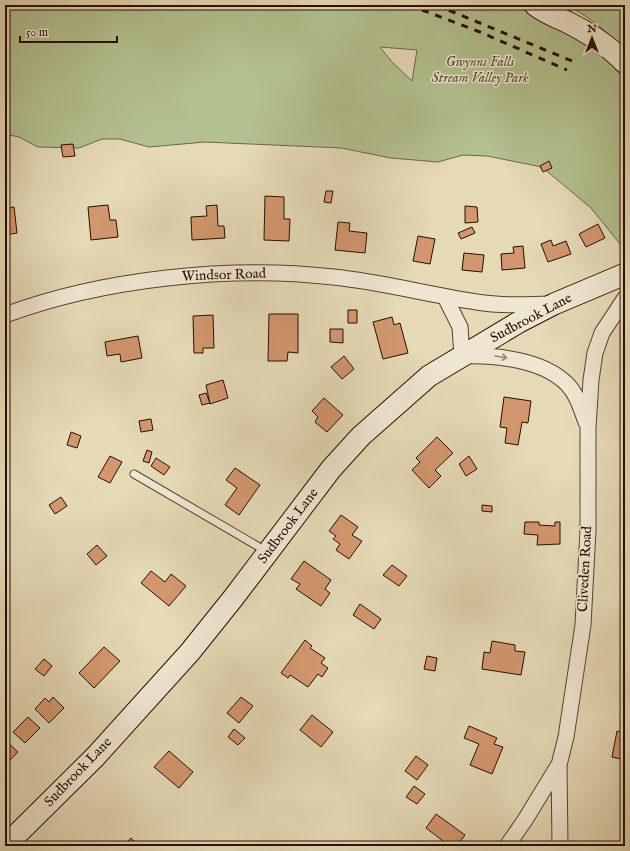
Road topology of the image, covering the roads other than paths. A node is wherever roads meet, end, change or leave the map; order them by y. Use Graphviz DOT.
graph roads {
  1 [pos="535,5"];
  2 [pos="625,63"];
  3 [pos="625,274"];
  4 [pos="445,297"];
  5 [pos="625,298"];
  6 [pos="554,304"];
  7 [pos="5,315"];
  8 [pos="462,356"];
  9 [pos="588,428"];
  10 [pos="134,474"];
  11 [pos="268,552"];
  12 [pos="558,765"];
  13 [pos="5,846"];
  14 [pos="507,846"];
  15 [pos="560,846"];
  1 -- 2 [label="street"];
  3 -- 6 [label="street, Sudbrook Lane"];
  4 -- 6 [label="street, Windsor Road"];
  4 -- 7 [label="street, Windsor Road"];
  4 -- 8 [label="street"];
  5 -- 9 [label="street, Cliveden Road"];
  6 -- 8 [label="street, Sudbrook Lane"];
  8 -- 9 [label="street, one-way"];
  8 -- 11 [label="street, Sudbrook Lane"];
  9 -- 12 [label="street, Cliveden Road"];
  10 -- 11 [label="lane"];
  11 -- 13 [label="street, Sudbrook Lane"];
  12 -- 14 [label="street"];
  12 -- 15 [label="street, Cliveden Road"];
}
